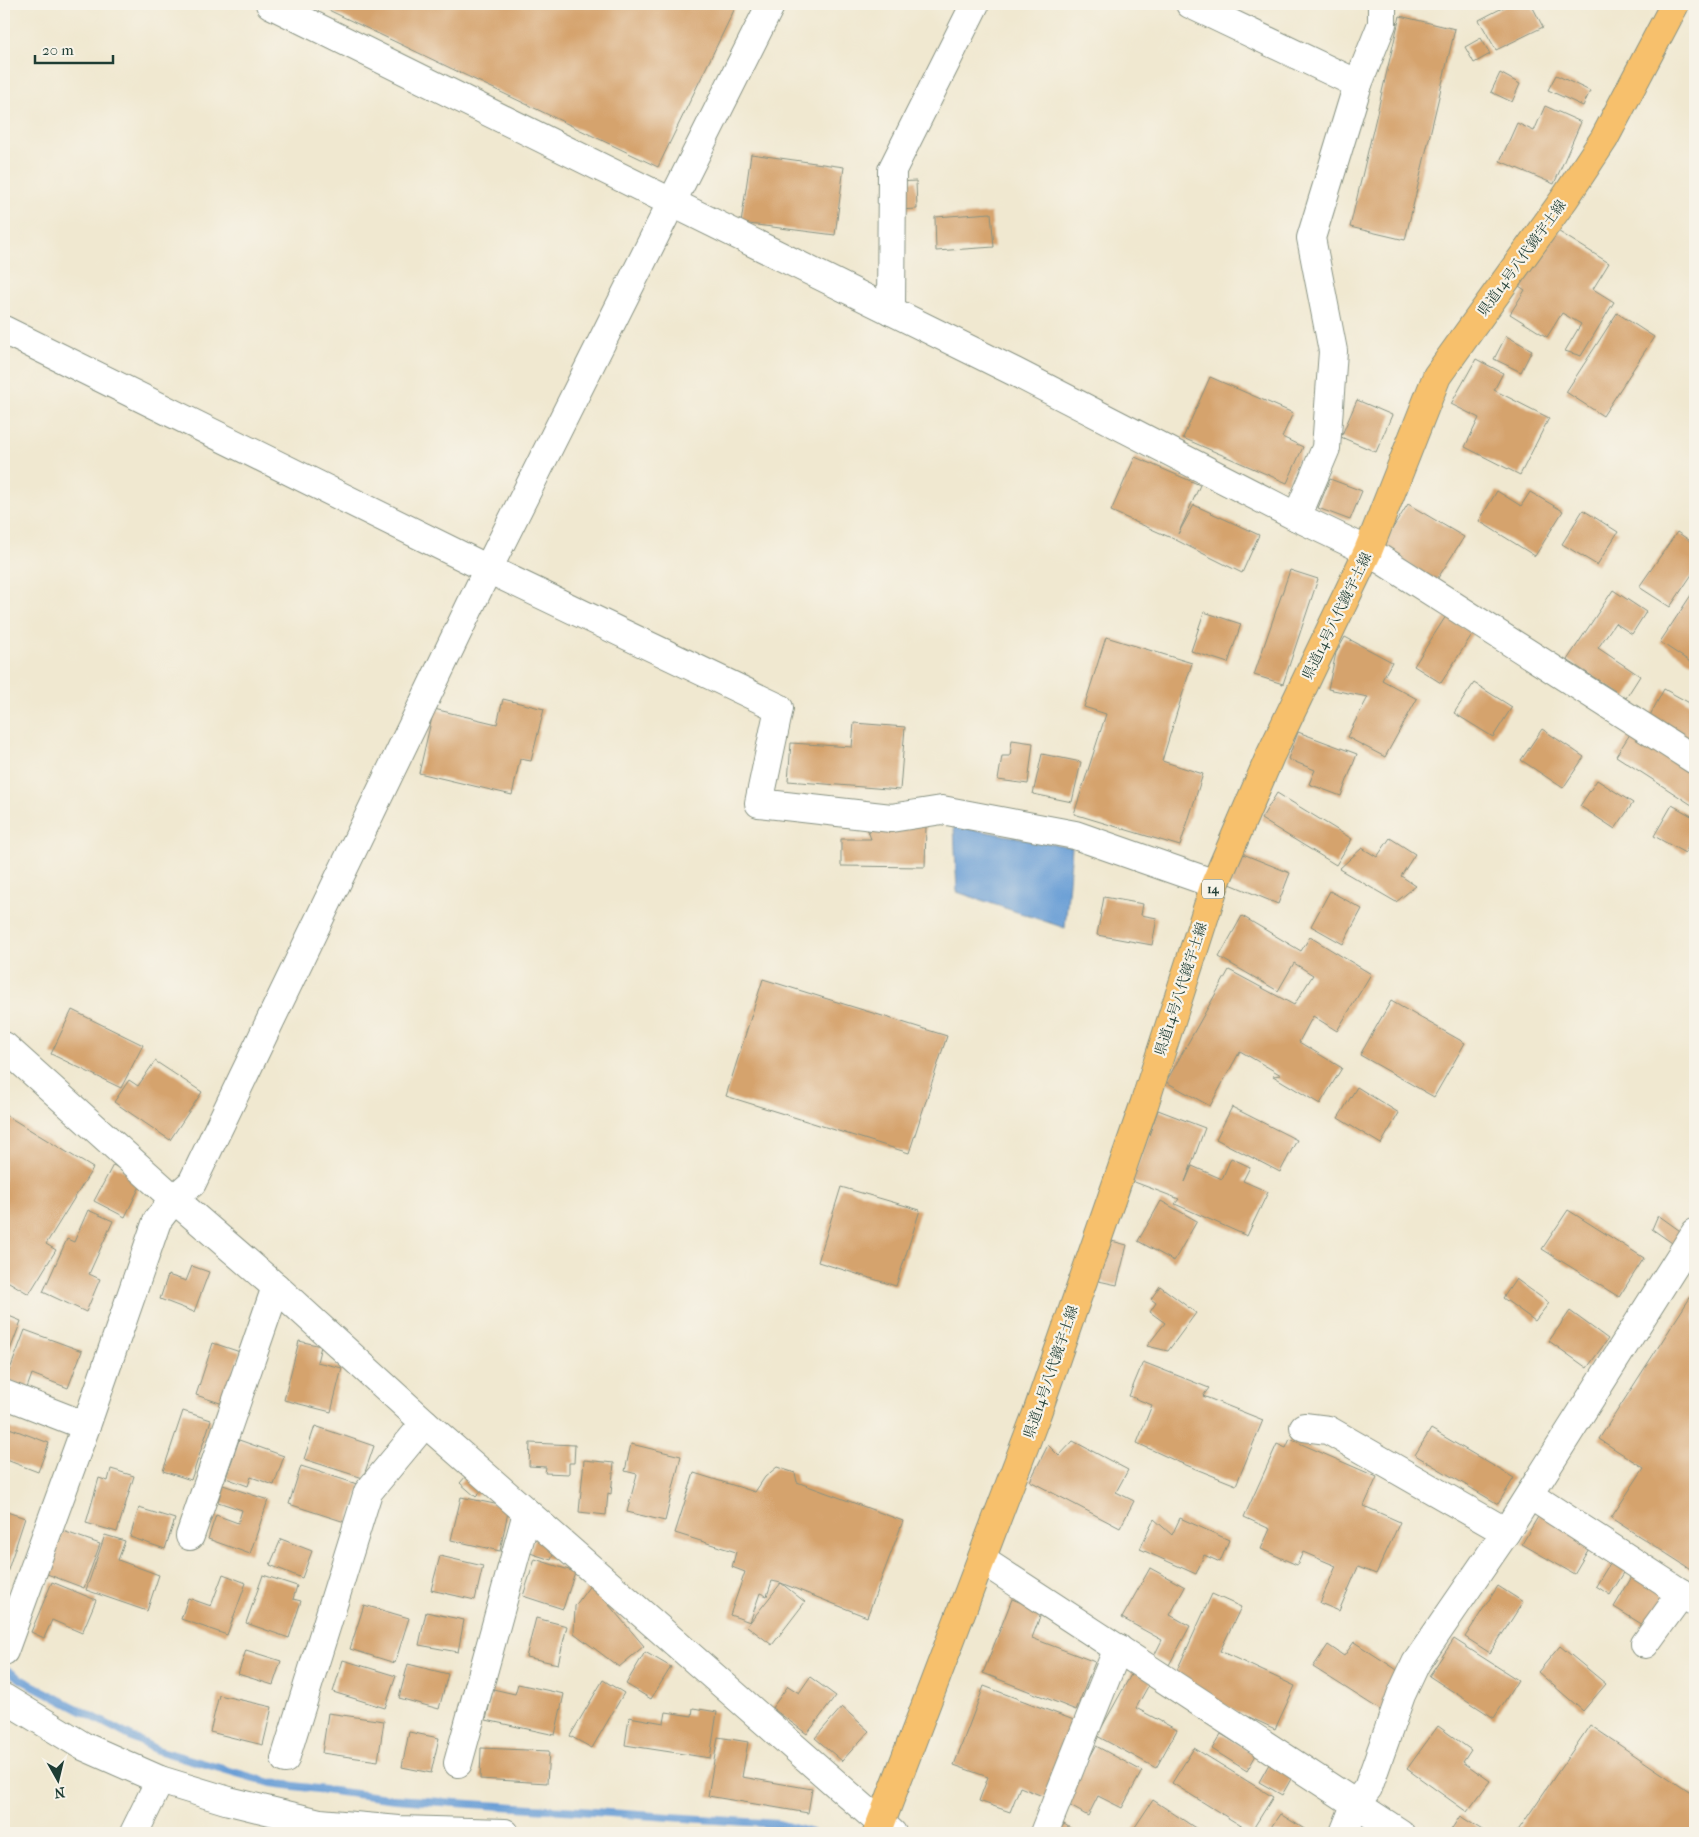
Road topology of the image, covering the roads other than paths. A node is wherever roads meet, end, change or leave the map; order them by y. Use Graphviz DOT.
graph roads {
  1 [pos="270,4"];
  2 [pos="770,4"];
  3 [pos="975,4"];
  4 [pos="1190,4"];
  5 [pos="1382,4"];
  6 [pos="1675,4"];
  7 [pos="1358,84"];
  8 [pos="671,202"];
  9 [pos="891,311"];
  10 [pos="4,330"];
  11 [pos="1297,517"];
  12 [pos="1368,551"];
  13 [pos="488,569"];
  14 [pos="1695,760"];
  15 [pos="1215,884"];
  16 [pos="4,1046"];
  17 [pos="174,1199"];
  18 [pos="1695,1233"];
  19 [pos="276,1287"];
  20 [pos="4,1394"];
  21 [pos="426,1423"];
  22 [pos="86,1426"];
  23 [pos="1304,1428"];
  24 [pos="1530,1495"];
  25 [pos="527,1513"];
  26 [pos="1506,1532"];
  27 [pos="190,1536"];
  28 [pos="982,1560"];
  29 [pos="1689,1598"];
  30 [pos="7,1643"];
  31 [pos="1644,1644"];
  32 [pos="1118,1648"];
  33 [pos="4,1698"];
  34 [pos="285,1759"];
  35 [pos="458,1763"];
  36 [pos="160,1780"];
  37 [pos="1356,1803"];
  38 [pos="884,1830"];
  39 [pos="134,1833"];
  40 [pos="505,1833"];
  41 [pos="1044,1833"];
  42 [pos="1344,1833"];
  43 [pos="1400,1833"];
  1 -- 8 [label="street"];
  2 -- 8 [label="street"];
  3 -- 9 [label="street"];
  4 -- 7 [label="street"];
  5 -- 7 [label="street"];
  6 -- 12 [label="main road, 県道14号八代鏡宇土線 / 14"];
  7 -- 11 [label="street"];
  8 -- 9 [label="street"];
  8 -- 13 [label="street"];
  9 -- 11 [label="street"];
  10 -- 13 [label="street"];
  11 -- 12 [label="street"];
  12 -- 14 [label="street"];
  12 -- 15 [label="main road, 県道14号八代鏡宇土線 / 14"];
  13 -- 15 [label="street"];
  13 -- 17 [label="street"];
  15 -- 28 [label="main road, 県道14号八代鏡宇土線 / 14"];
  16 -- 17 [label="street"];
  17 -- 19 [label="street"];
  17 -- 22 [label="street"];
  18 -- 24 [label="street"];
  19 -- 21 [label="street"];
  19 -- 27 [label="street"];
  20 -- 22 [label="street"];
  21 -- 25 [label="street"];
  21 -- 34 [label="street"];
  22 -- 30 [label="street"];
  23 -- 26 [label="street"];
  24 -- 26 [label="street"];
  24 -- 29 [label="street"];
  25 -- 35 [label="street"];
  25 -- 38 [label="street"];
  26 -- 37 [label="street"];
  28 -- 32 [label="street"];
  28 -- 38 [label="main road, 県道14号八代鏡宇土線 / 14"];
  29 -- 31 [label="street"];
  32 -- 37 [label="street"];
  32 -- 41 [label="street"];
  33 -- 36 [label="street"];
  36 -- 39 [label="street"];
  36 -- 40 [label="street"];
  37 -- 42 [label="street"];
  37 -- 43 [label="street"];
}
